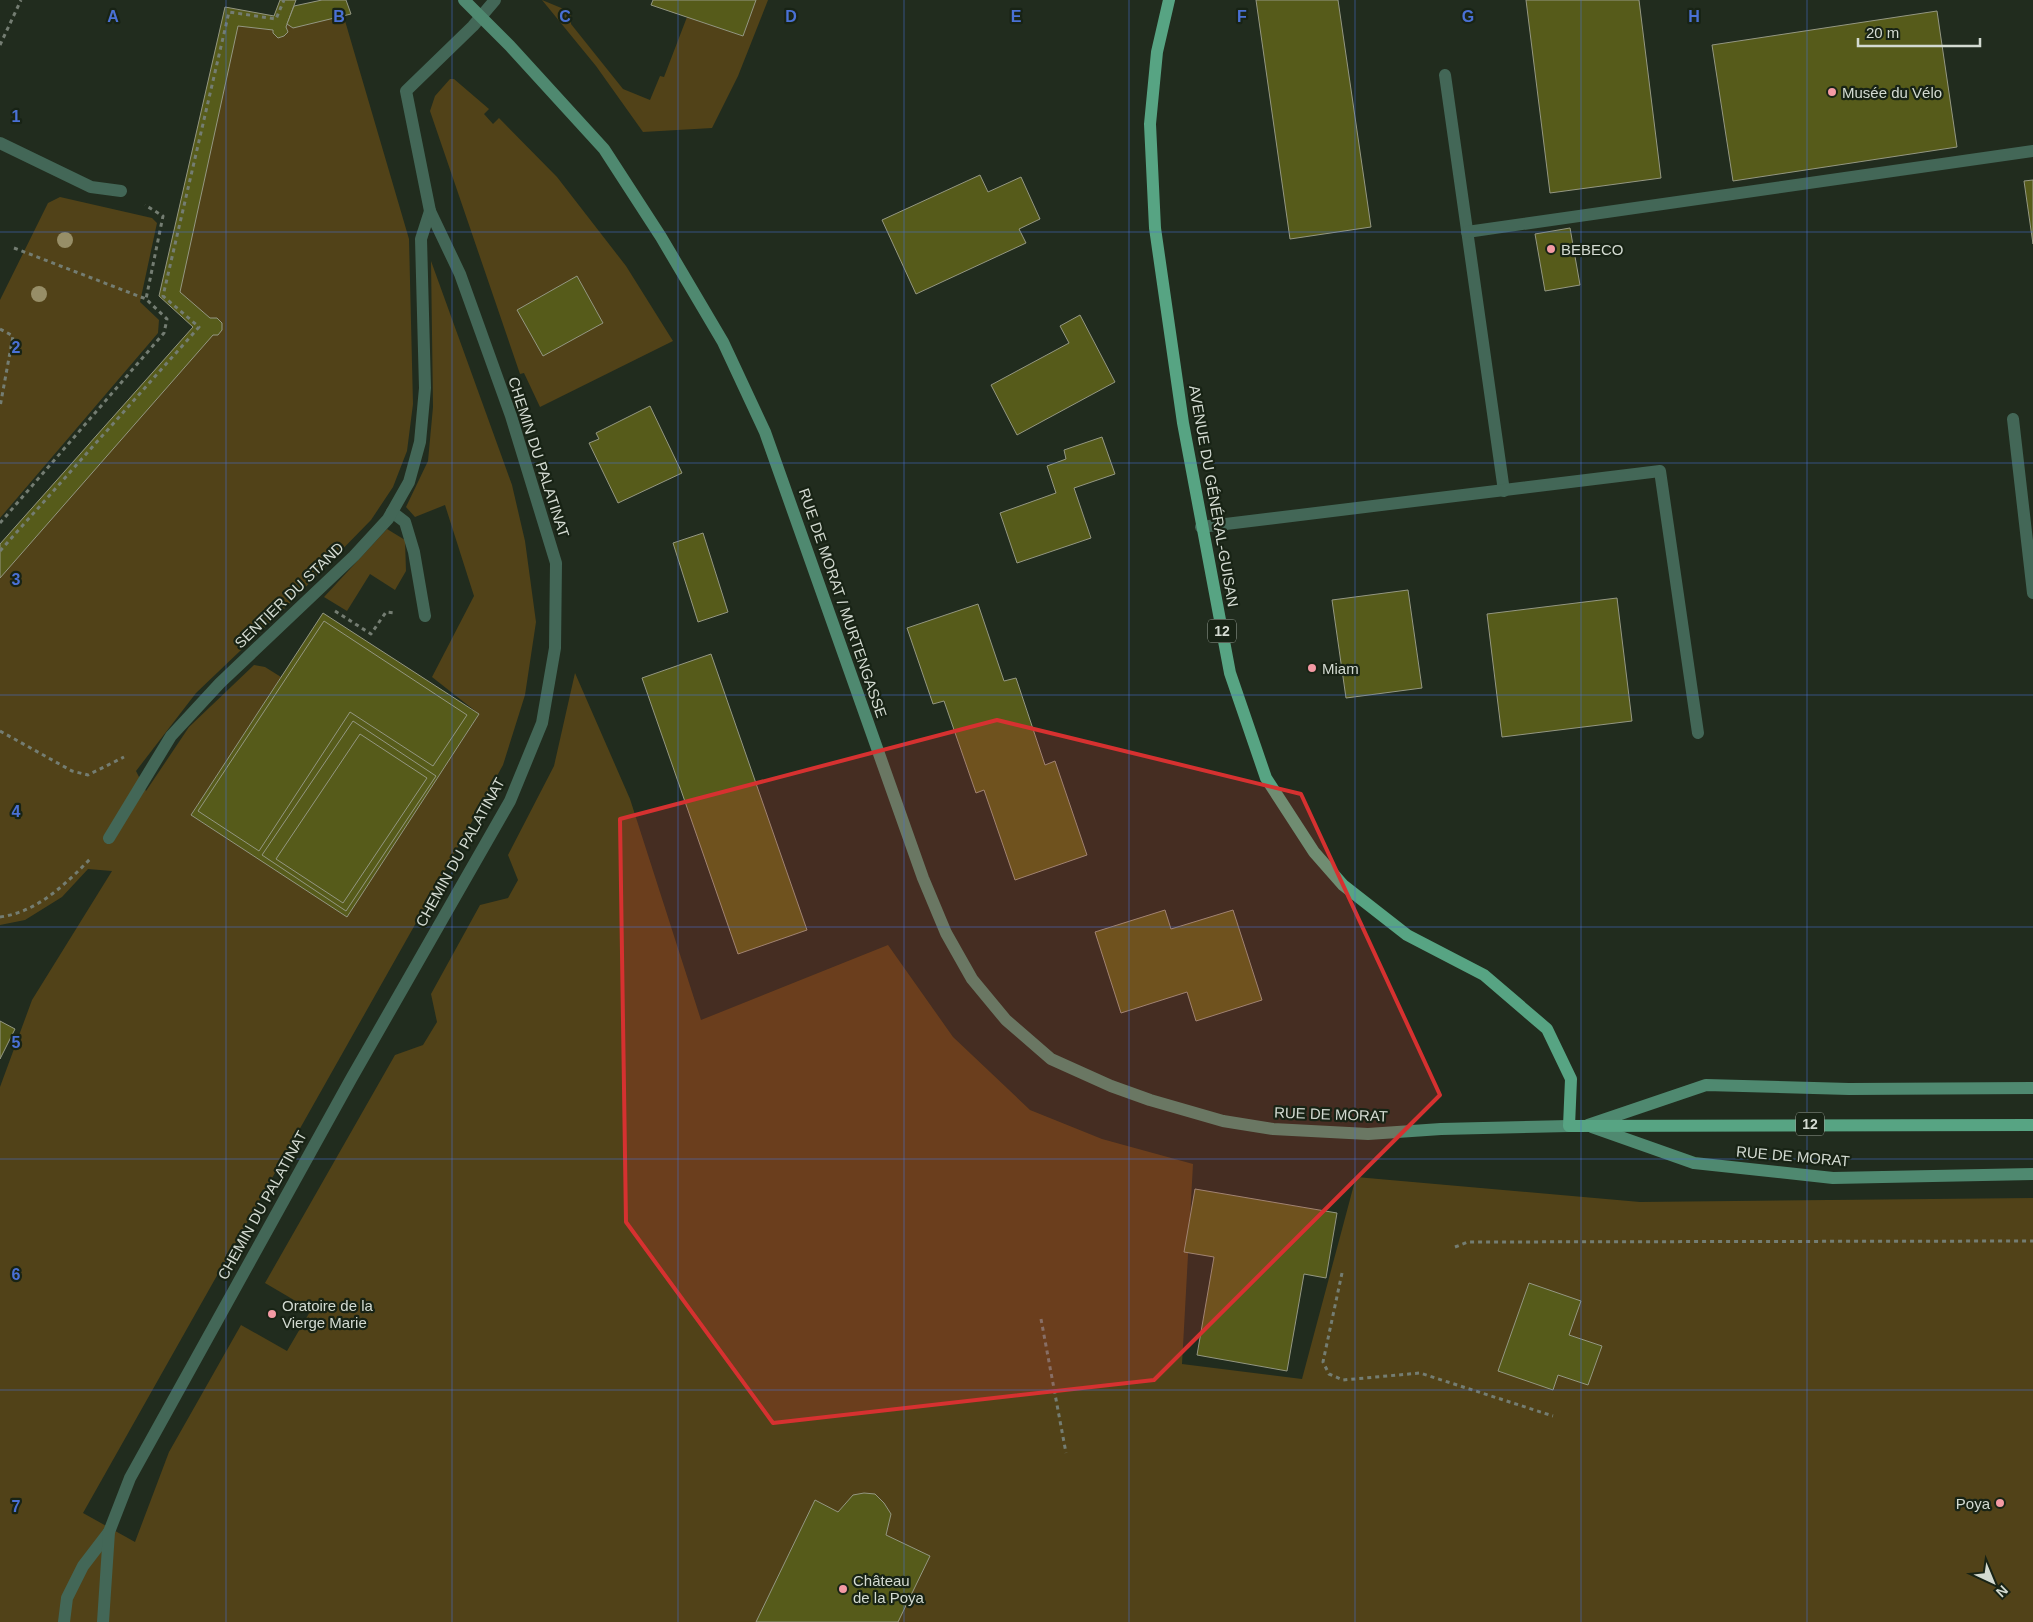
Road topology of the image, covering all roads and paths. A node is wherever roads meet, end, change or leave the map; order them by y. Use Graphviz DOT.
graph roads {
  1 [pos="21,0"];
  2 [pos="284,0"];
  3 [pos="463,0"];
  4 [pos="495,0"];
  5 [pos="1169,0"];
  6 [pos="481,17"];
  7 [pos="0,45"];
  8 [pos="1445,74"];
  9 [pos="0,143"];
  10 [pos="2033,151"];
  11 [pos="121,190"];
  12 [pos="430,211"];
  13 [pos="1467,232"];
  14 [pos="14,248"];
  15 [pos="146,299"];
  16 [pos="0,329"];
  17 [pos="0,407"];
  18 [pos="2013,419"];
  19 [pos="1504,492"];
  20 [pos="392,512"];
  21 [pos="0,524"];
  22 [pos="1201,527"];
  23 [pos="0,551"];
  24 [pos="2033,593"];
  25 [pos="312,596"];
  26 [pos="425,616"];
  27 [pos="0,731"];
  28 [pos="1698,733"];
  29 [pos="159,753"];
  30 [pos="108,838"];
  31 [pos="0,917"];
  32 [pos="2033,1088"];
  33 [pos="1223,1121"];
  34 [pos="1588,1125"];
  35 [pos="2033,1125"];
  36 [pos="1569,1126"];
  37 [pos="2033,1174"];
  38 [pos="2033,1241"];
  39 [pos="1456,1247"];
  40 [pos="1342,1273"];
  41 [pos="1041,1319"];
  42 [pos="1553,1416"];
  43 [pos="1066,1453"];
  44 [pos="109,1532"];
  45 [pos="64,1622"];
  46 [pos="103,1622"];
  1 -- 7 [label="path"];
  2 -- 23 [label="path"];
  3 -- 6 [label="main road"];
  4 -- 6 [label="street"];
  5 -- 22 [label="main road, AVENUE DU GÉNÉRAL-GUISAN / 12"];
  6 -- 12 [label="street, CHEMIN DU PALATINAT"];
  6 -- 33 [label="main road, RUE DE MORAT / MURTENGASSE"];
  8 -- 13 [label="street"];
  9 -- 11 [label="street"];
  10 -- 13 [label="street"];
  11 -- 15 [label="path"];
  12 -- 20 [label="street, SENTIER DU STAND"];
  12 -- 44 [label="street, CHEMIN DU PALATINAT"];
  13 -- 19 [label="street"];
  14 -- 15 [label="path"];
  15 -- 21 [label="path"];
  16 -- 17 [label="path"];
  18 -- 24 [label="street"];
  19 -- 22 [label="street"];
  19 -- 28 [label="street"];
  20 -- 25 [label="street, SENTIER DU STAND"];
  20 -- 26 [label="street"];
  22 -- 36 [label="main road, AVENUE DU GÉNÉRAL-GUISAN / 12"];
  25 -- 26 [label="path"];
  25 -- 29 [label="street, SENTIER DU STAND"];
  27 -- 29 [label="path"];
  29 -- 30 [label="street, SENTIER DU STAND"];
  30 -- 31 [label="path"];
  32 -- 34 [label="main road, RUE DE MORAT"];
  33 -- 36 [label="main road, RUE DE MORAT"];
  34 -- 35 [label="main road, 12"];
  34 -- 36 [label="main road, RUE DE MORAT"];
  34 -- 37 [label="main road, RUE DE MORAT"];
  38 -- 39 [label="path"];
  40 -- 42 [label="path"];
  41 -- 43 [label="path"];
  44 -- 45 [label="street"];
  44 -- 46 [label="street, CHEMIN DU PALATINAT"];
}
